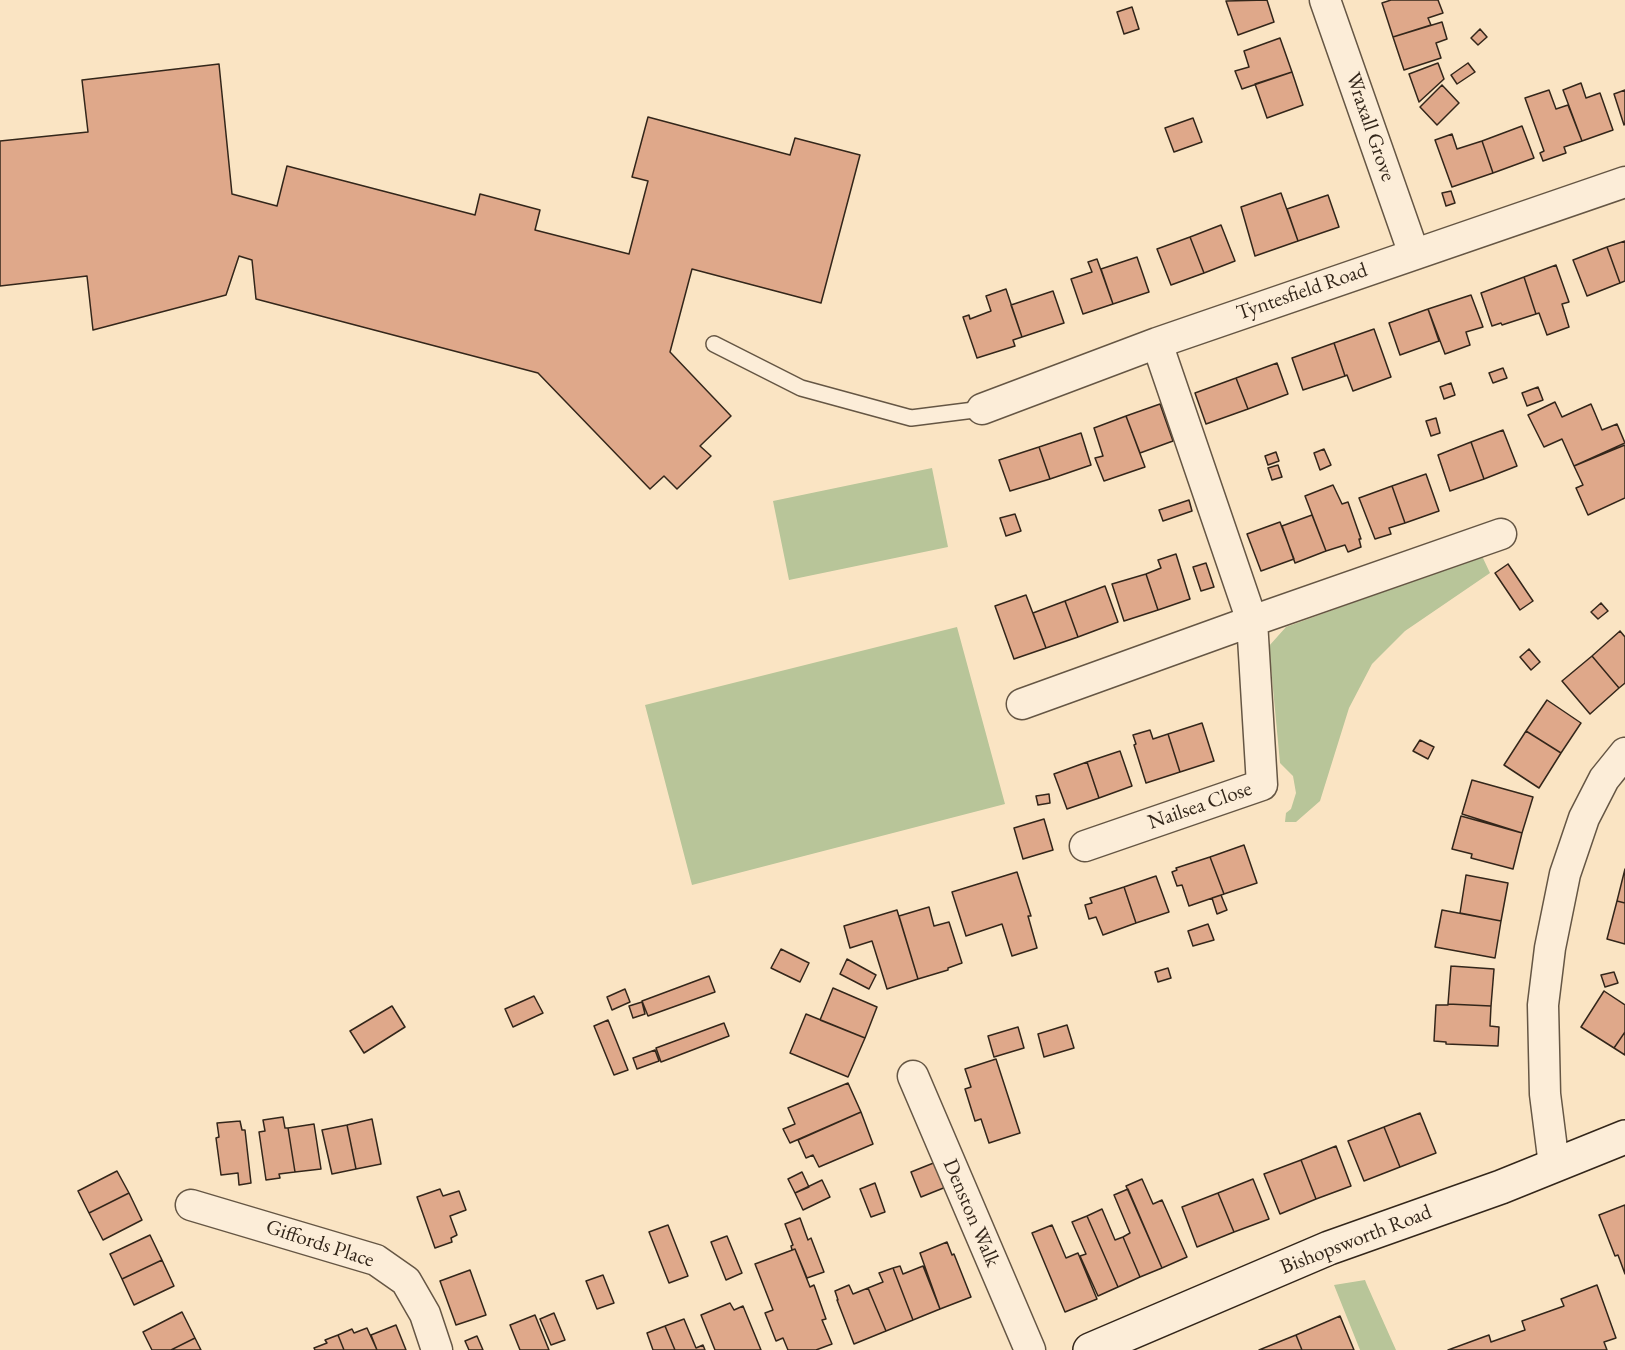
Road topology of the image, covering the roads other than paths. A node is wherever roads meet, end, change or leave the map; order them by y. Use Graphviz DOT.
graph roads {
  1 [pos="1325,0"];
  2 [pos="1625,182"];
  3 [pos="1414,254"];
  4 [pos="1157,343"];
  5 [pos="714,344"];
  6 [pos="982,409"];
  7 [pos="1501,534"];
  8 [pos="1252,621"];
  9 [pos="1022,704"];
  10 [pos="1625,753"];
  11 [pos="1085,846"];
  12 [pos="913,1076"];
  13 [pos="1625,1137"];
  14 [pos="1554,1165"];
  15 [pos="191,1205"];
  16 [pos="437,1350"];
  17 [pos="1030,1350"];
  18 [pos="1090,1350"];
  1 -- 3 [label="street, Wraxall Grove"];
  2 -- 3 [label="street, Tyntesfield Road"];
  3 -- 4 [label="street, Tyntesfield Road"];
  4 -- 6 [label="street, Tyntesfield Road"];
  4 -- 8 [label="street, Nailsea Close"];
  5 -- 6 [label="lane"];
  7 -- 8 [label="street"];
  8 -- 9 [label="street"];
  8 -- 11 [label="street, Nailsea Close"];
  10 -- 14 [label="street"];
  12 -- 17 [label="street, Denston Walk"];
  13 -- 14 [label="street, Bishopsworth Road"];
  14 -- 18 [label="street, Bishopsworth Road"];
  15 -- 16 [label="street, Giffords Place"];
}
